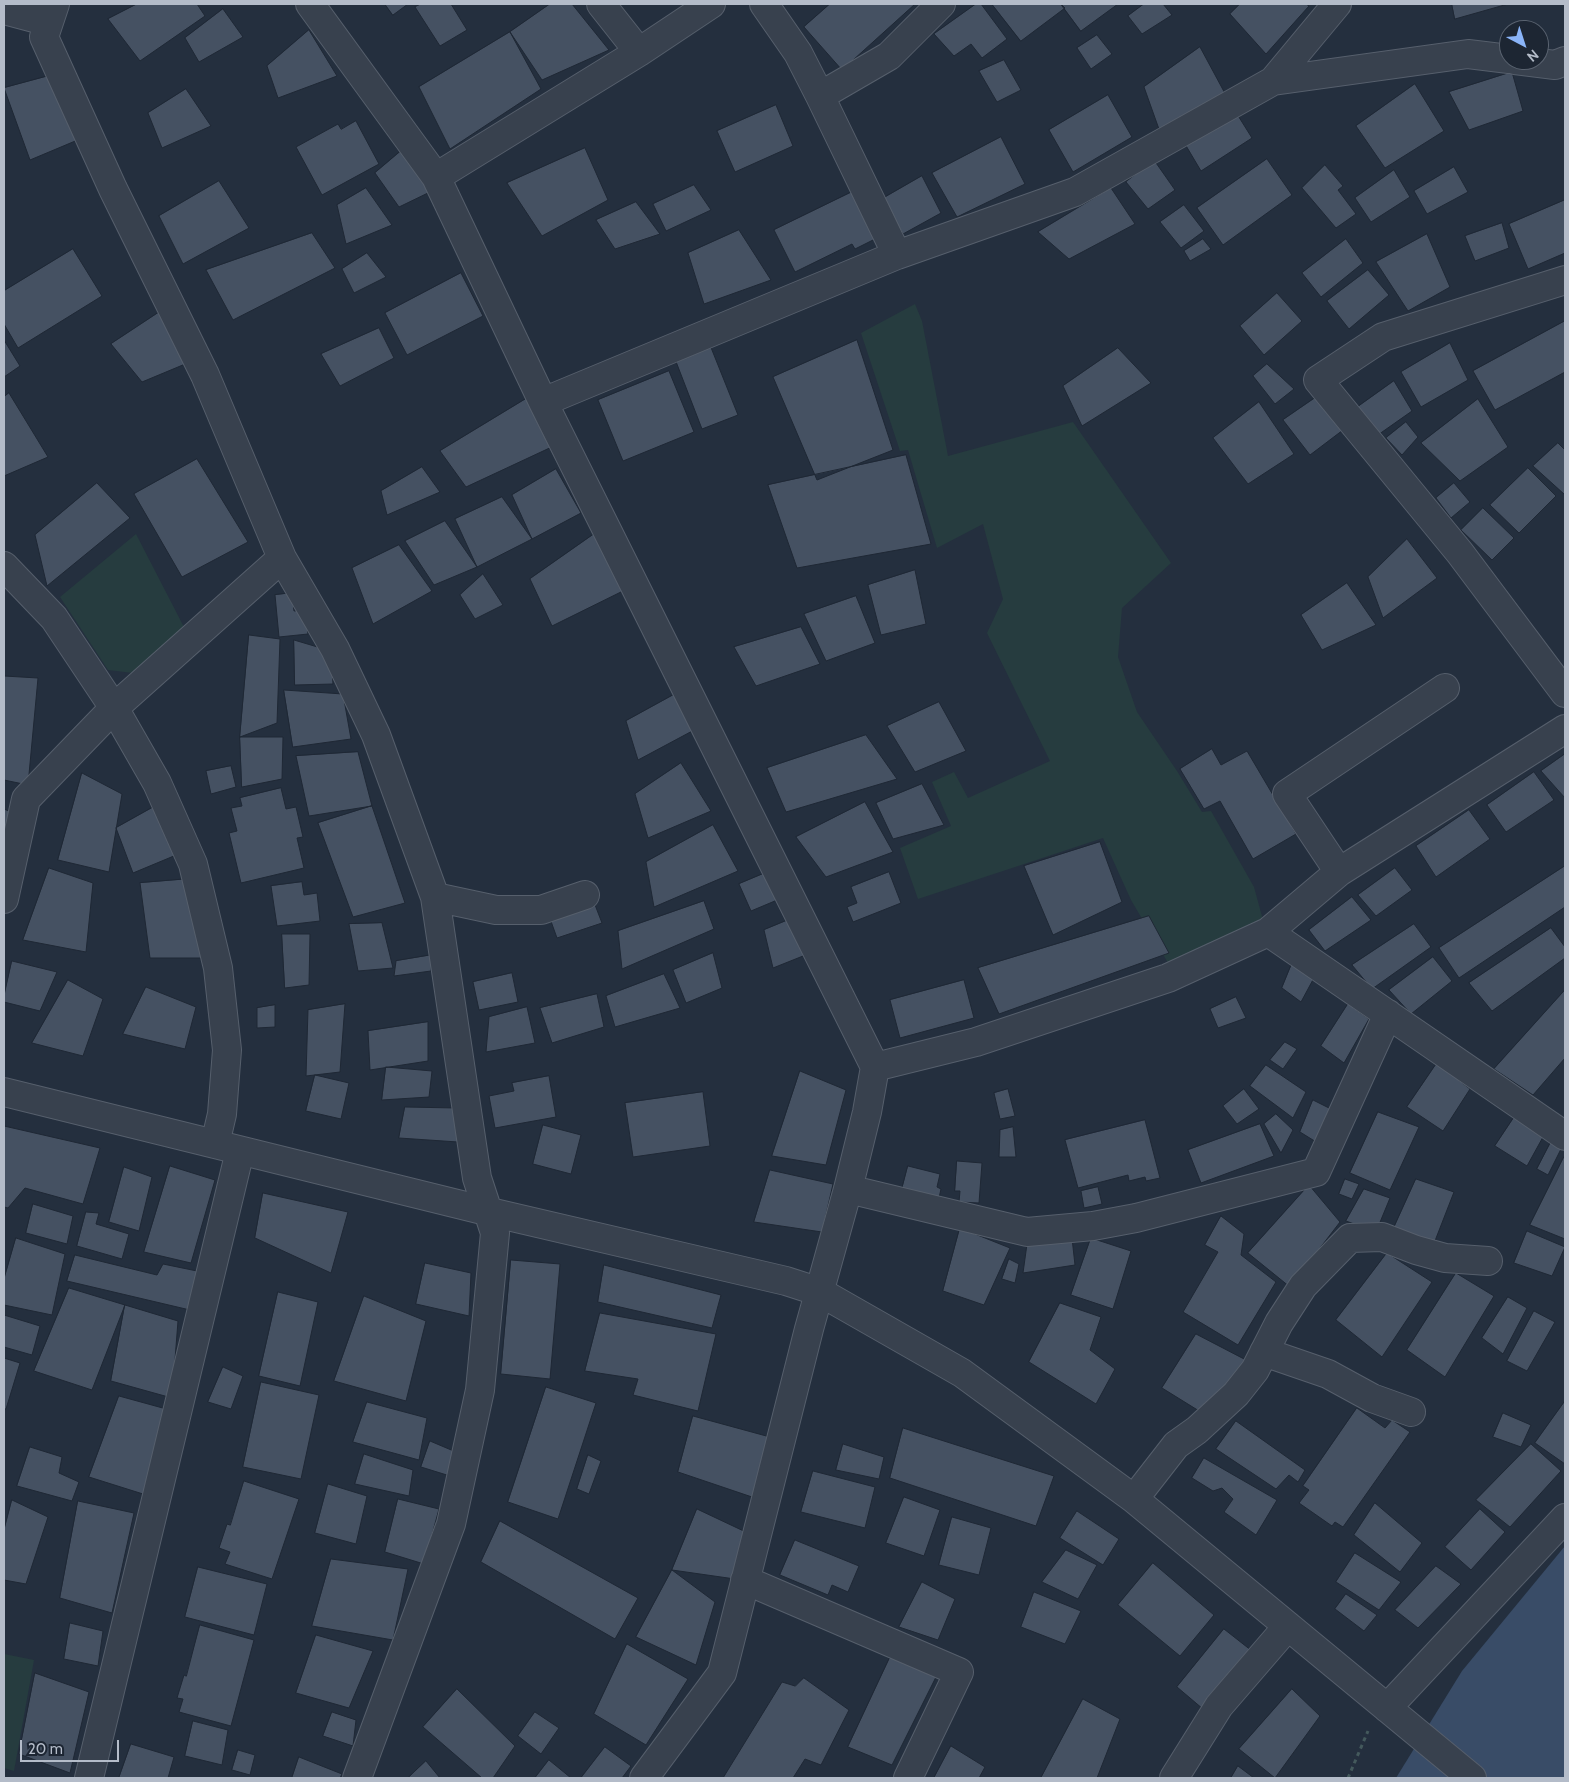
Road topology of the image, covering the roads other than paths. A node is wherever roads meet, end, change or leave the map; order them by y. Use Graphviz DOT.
graph roads {
  1 [pos="310,4"];
  2 [pos="601,4"];
  3 [pos="712,4"];
  4 [pos="764,4"];
  5 [pos="940,4"];
  6 [pos="1337,4"];
  7 [pos="4,10"];
  8 [pos="52,13"];
  9 [pos="639,52"];
  10 [pos="1499,58"];
  11 [pos="1565,61"];
  12 [pos="1549,64"];
  13 [pos="1273,81"];
  14 [pos="820,96"];
  15 [pos="436,177"];
  16 [pos="897,255"];
  17 [pos="1565,280"];
  18 [pos="1565,299"];
  19 [pos="1457,314"];
  20 [pos="543,402"];
  21 [pos="282,558"];
  22 [pos="4,566"];
  23 [pos="1445,688"];
  24 [pos="1565,693"];
  25 [pos="114,708"];
  26 [pos="1565,729"];
  27 [pos="1339,872"];
  28 [pos="585,895"];
  29 [pos="435,897"];
  30 [pos="4,899"];
  31 [pos="1268,932"];
  32 [pos="1388,1014"];
  33 [pos="875,1067"];
  34 [pos="4,1092"];
  35 [pos="1565,1136"];
  36 [pos="228,1147"];
  37 [pos="848,1189"];
  38 [pos="486,1212"];
  39 [pos="1488,1261"];
  40 [pos="820,1292"];
  41 [pos="1264,1352"];
  42 [pos="1411,1412"];
  43 [pos="1134,1499"];
  44 [pos="1565,1518"];
  45 [pos="745,1580"];
  46 [pos="1288,1626"];
  47 [pos="1387,1708"];
  48 [pos="89,1778"];
  49 [pos="357,1778"];
  50 [pos="644,1778"];
  51 [pos="908,1778"];
  52 [pos="1174,1778"];
  53 [pos="1472,1778"];
  1 -- 15 [label="street"];
  2 -- 9 [label="street"];
  3 -- 9 [label="street"];
  4 -- 14 [label="street"];
  5 -- 14 [label="street"];
  6 -- 13 [label="street"];
  7 -- 8 [label="street"];
  8 -- 21 [label="street"];
  9 -- 15 [label="street"];
  10 -- 13 [label="street"];
  11 -- 12 [label="street"];
  13 -- 16 [label="street"];
  14 -- 16 [label="street"];
  15 -- 20 [label="street"];
  16 -- 20 [label="street"];
  17 -- 19 [label="street"];
  18 -- 19 [label="street"];
  19 -- 24 [label="street"];
  20 -- 33 [label="street"];
  21 -- 25 [label="street"];
  21 -- 29 [label="street"];
  22 -- 25 [label="street"];
  23 -- 27 [label="street"];
  25 -- 30 [label="street"];
  25 -- 36 [label="street"];
  26 -- 27 [label="street"];
  27 -- 31 [label="street"];
  28 -- 29 [label="street"];
  29 -- 38 [label="street"];
  31 -- 32 [label="street"];
  31 -- 33 [label="street"];
  32 -- 35 [label="street"];
  32 -- 37 [label="street"];
  33 -- 37 [label="street"];
  34 -- 36 [label="street"];
  36 -- 38 [label="street"];
  36 -- 48 [label="street"];
  37 -- 40 [label="street"];
  38 -- 40 [label="street"];
  38 -- 49 [label="street"];
  39 -- 41 [label="street"];
  40 -- 43 [label="street"];
  40 -- 45 [label="street"];
  41 -- 42 [label="street"];
  41 -- 43 [label="street"];
  43 -- 46 [label="street"];
  44 -- 47 [label="street"];
  45 -- 50 [label="street"];
  45 -- 51 [label="street"];
  46 -- 47 [label="street"];
  46 -- 52 [label="street"];
  47 -- 53 [label="street"];
}
